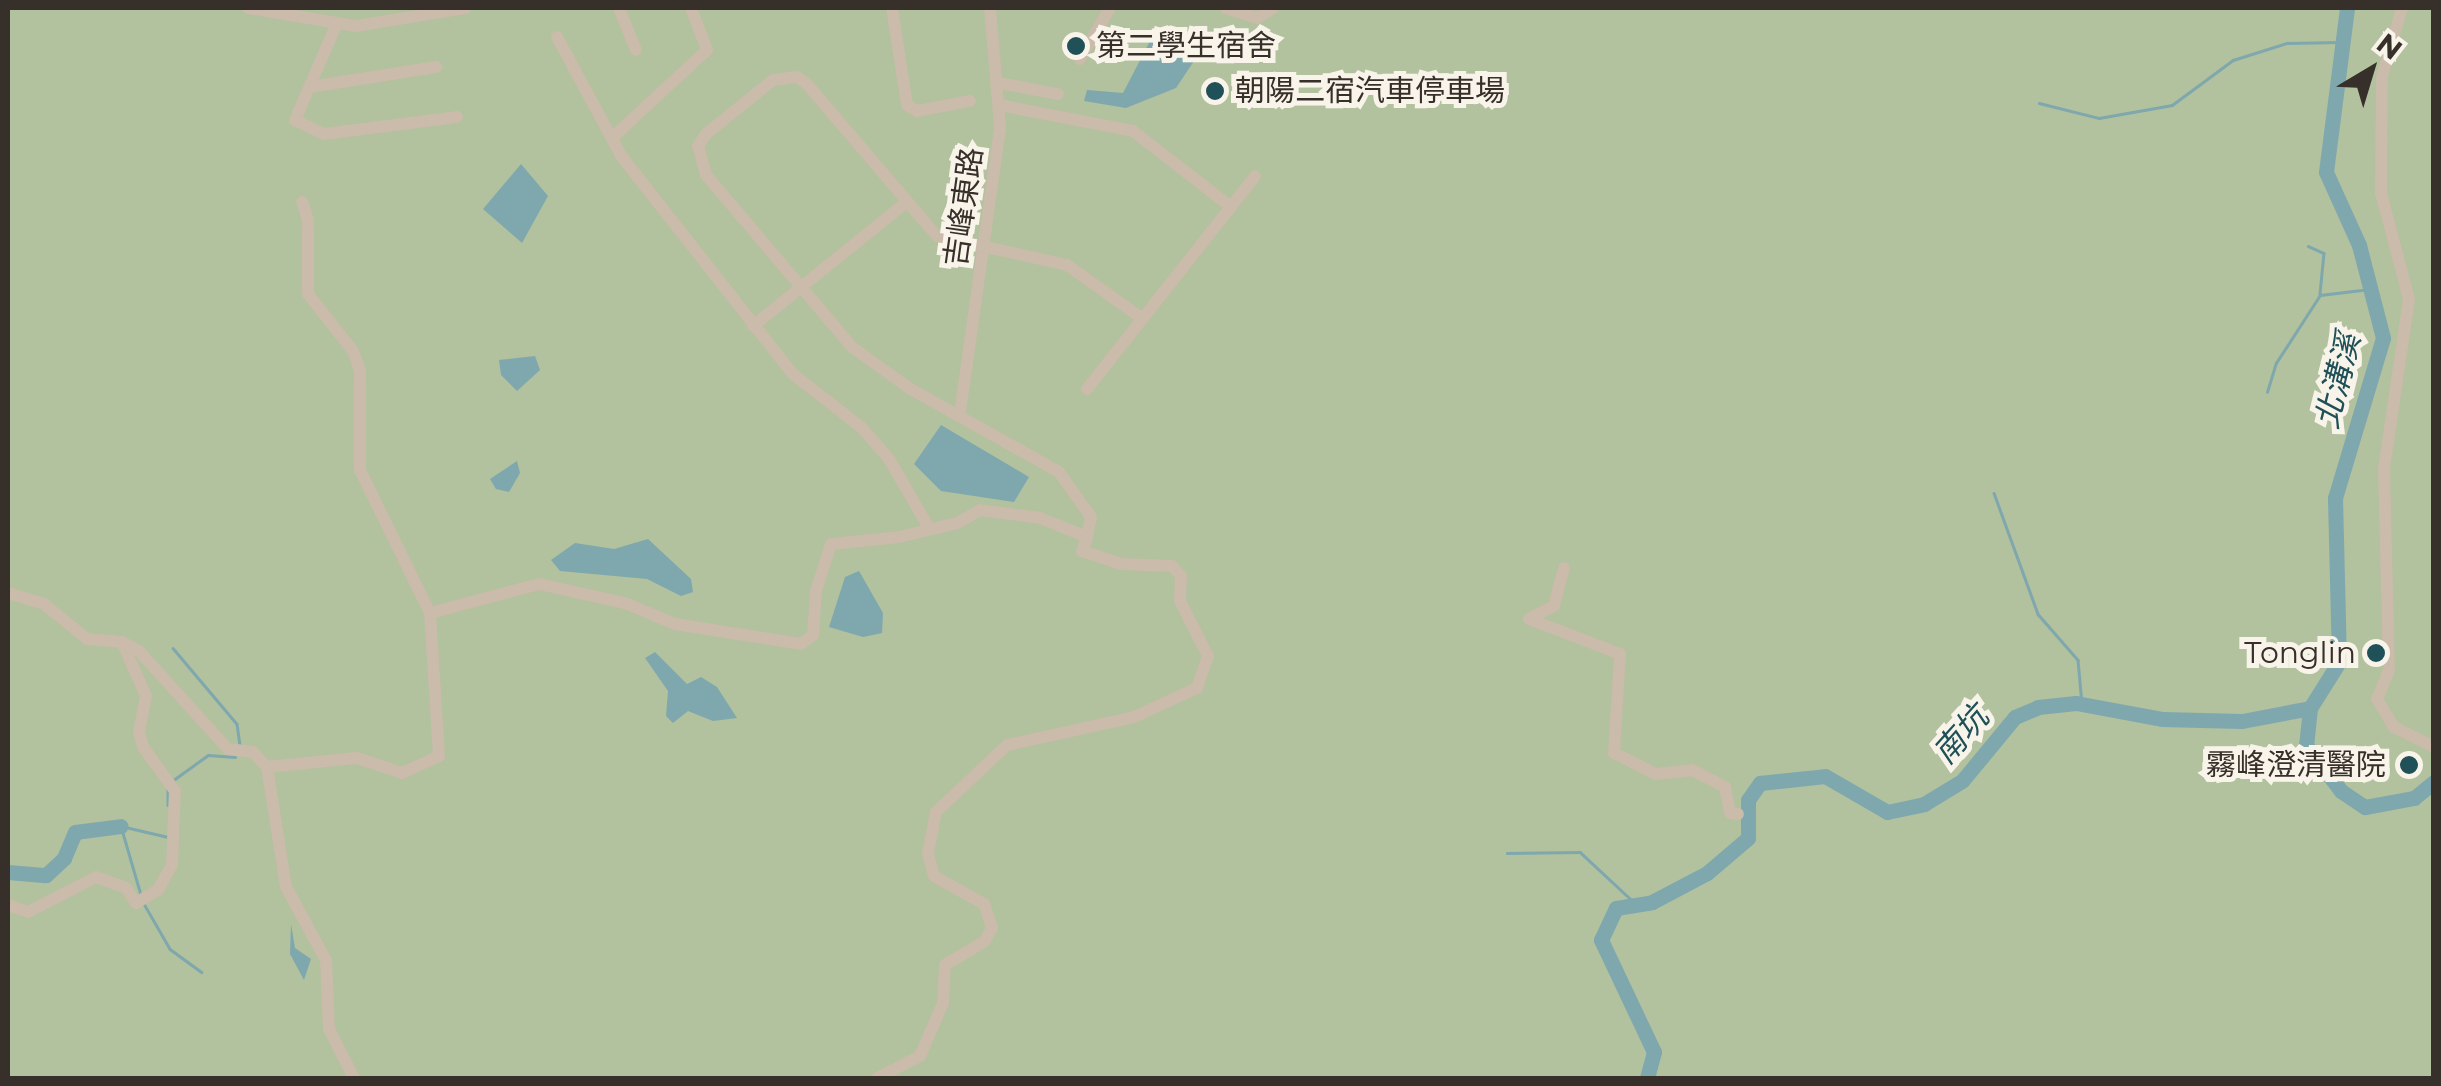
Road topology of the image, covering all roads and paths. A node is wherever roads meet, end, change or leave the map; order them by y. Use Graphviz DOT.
graph roads {
  1 [pos="248,8"];
  2 [pos="466,8"];
  3 [pos="619,8"];
  4 [pos="691,8"];
  5 [pos="892,8"];
  6 [pos="990,8"];
  7 [pos="1110,8"];
  8 [pos="1225,8"];
  9 [pos="1272,8"];
  10 [pos="2402,8"];
  11 [pos="336,23"];
  12 [pos="556,38"];
  13 [pos="636,50"];
  14 [pos="1080,59"];
  15 [pos="436,67"];
  16 [pos="999,83"];
  17 [pos="310,87"];
  18 [pos="1058,94"];
  19 [pos="970,101"];
  20 [pos="999,105"];
  21 [pos="457,117"];
  22 [pos="612,138"];
  23 [pos="1255,176"];
  24 [pos="302,202"];
  25 [pos="904,204"];
  26 [pos="1230,207"];
  27 [pos="984,249"];
  28 [pos="800,290"];
  29 [pos="1143,319"];
  30 [pos="753,326"];
  31 [pos="1087,389"];
  32 [pos="960,412"];
  33 [pos="929,528"];
  34 [pos="1086,537"];
  35 [pos="1564,568"];
  36 [pos="8,594"];
  37 [pos="430,612"];
  38 [pos="122,642"];
  39 [pos="2432,742"];
  40 [pos="267,766"];
  41 [pos="1738,814"];
  42 [pos="8,905"];
  43 [pos="354,1078"];
  44 [pos="877,1078"];
  1 -- 11 [label="street"];
  2 -- 11 [label="street"];
  3 -- 13 [label="street"];
  4 -- 22 [label="street"];
  5 -- 19 [label="street"];
  6 -- 16 [label="street, 吉峰東路"];
  7 -- 14 [label="street"];
  8 -- 9 [label="street"];
  10 -- 39 [label="street"];
  11 -- 17 [label="street"];
  12 -- 22 [label="street"];
  15 -- 17 [label="street"];
  16 -- 18 [label="street"];
  16 -- 20 [label="street, 吉峰東路"];
  17 -- 21 [label="street"];
  20 -- 26 [label="street"];
  20 -- 27 [label="street, 吉峰東路"];
  22 -- 30 [label="street"];
  23 -- 26 [label="street"];
  24 -- 37 [label="street"];
  25 -- 27 [label="street"];
  25 -- 28 [label="street"];
  25 -- 28 [label="street"];
  26 -- 29 [label="street"];
  27 -- 29 [label="street"];
  27 -- 32 [label="street, 吉峰東路"];
  28 -- 30 [label="street"];
  28 -- 32 [label="street"];
  29 -- 31 [label="street"];
  30 -- 33 [label="street"];
  32 -- 34 [label="street"];
  33 -- 34 [label="street"];
  33 -- 37 [label="street"];
  34 -- 44 [label="street"];
  35 -- 41 [label="street"];
  36 -- 38 [label="street"];
  37 -- 40 [label="street"];
  38 -- 40 [label="street"];
  38 -- 42 [label="street"];
  40 -- 43 [label="street"];
}
